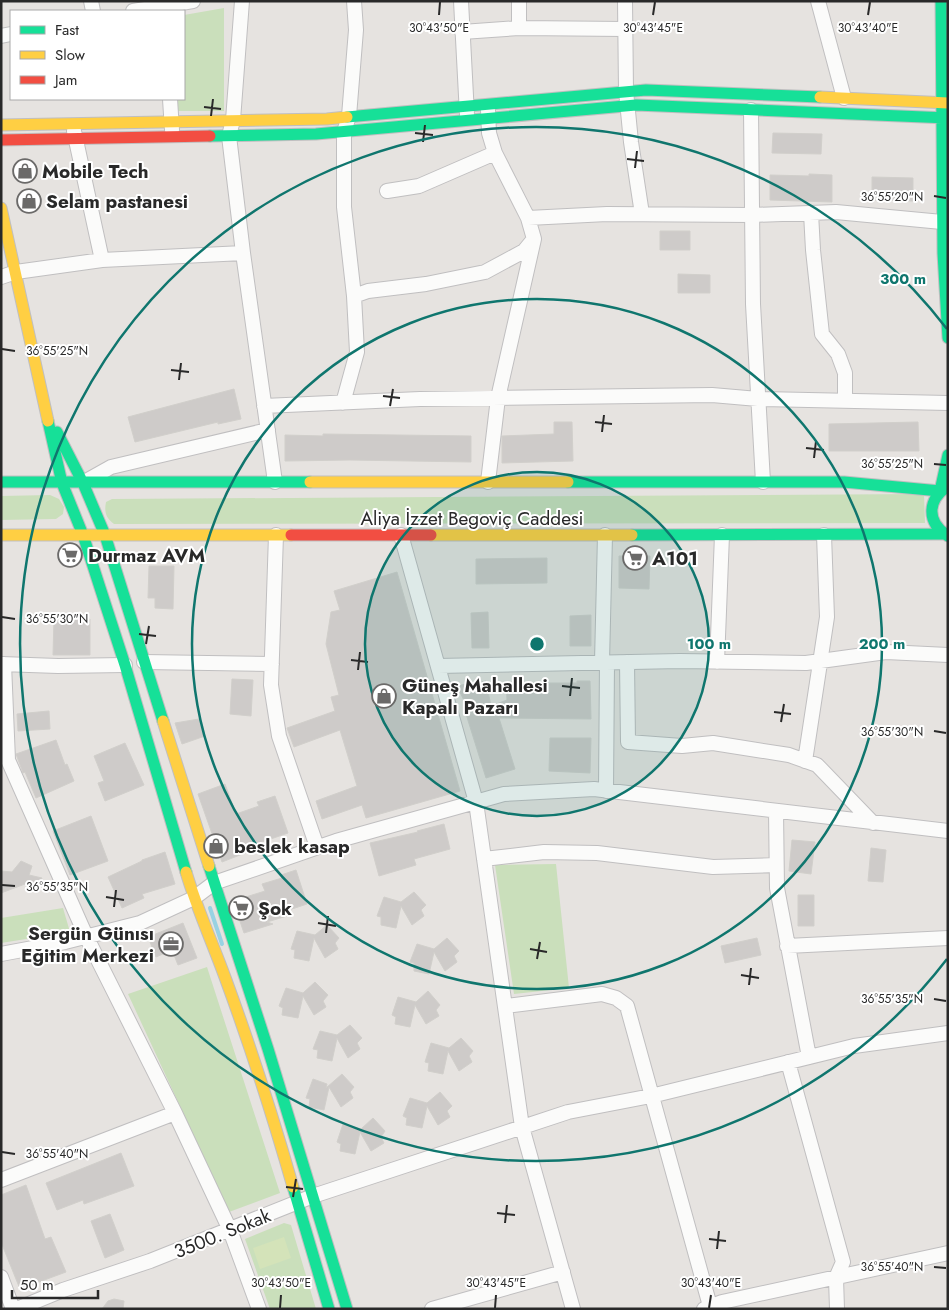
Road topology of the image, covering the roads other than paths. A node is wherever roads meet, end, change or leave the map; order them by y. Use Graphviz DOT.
graph roads {
  1 [pos="193,1"];
  2 [pos="242,1"];
  3 [pos="354,1"];
  4 [pos="461,1"];
  5 [pos="519,1"];
  6 [pos="625,1"];
  7 [pos="818,1"];
  8 [pos="160,6"];
  9 [pos="943,9"];
  10 [pos="139,10"];
  11 [pos="520,28"];
  12 [pos="625,29"];
  13 [pos="462,32"];
  14 [pos="626,91"];
  15 [pos="844,98"];
  16 [pos="170,100"];
  17 [pos="945,103"];
  18 [pos="487,104"];
  19 [pos="466,106"];
  20 [pos="628,106"];
  21 [pos="751,110"];
  22 [pos="349,116"];
  23 [pos="944,118"];
  24 [pos="489,119"];
  25 [pos="233,120"];
  26 [pos="468,120"];
  27 [pos="172,121"];
  28 [pos="73,123"];
  29 [pos="1,125"];
  30 [pos="344,132"];
  31 [pos="230,136"];
  32 [pos="173,137"];
  33 [pos="75,138"];
  34 [pos="1,140"];
  35 [pos="495,154"];
  36 [pos="387,191"];
  37 [pos="1,208"];
  38 [pos="811,213"];
  39 [pos="642,214"];
  40 [pos="752,215"];
  41 [pos="944,215"];
  42 [pos="528,218"];
  43 [pos="534,239"];
  44 [pos="243,253"];
  45 [pos="102,260"];
  46 [pos="16,272"];
  47 [pos="1,277"];
  48 [pos="354,296"];
  49 [pos="947,316"];
  50 [pos="948,338"];
  51 [pos="498,398"];
  52 [pos="758,399"];
  53 [pos="845,400"];
  54 [pos="343,403"];
  55 [pos="948,403"];
  56 [pos="264,406"];
  57 [pos="47,411"];
  58 [pos="268,430"];
  59 [pos="948,455"];
  60 [pos="1,482"];
  61 [pos="275,482"];
  62 [pos="488,482"];
  63 [pos="763,482"];
  64 [pos="62,483"];
  65 [pos="83,483"];
  66 [pos="944,488"];
  67 [pos="1,534"];
  68 [pos="83,535"];
  69 [pos="105,535"];
  70 [pos="276,535"];
  71 [pos="401,535"];
  72 [pos="605,535"];
  73 [pos="722,535"];
  74 [pos="824,535"];
  75 [pos="946,535"];
  76 [pos="948,547"];
  77 [pos="948,655"];
  78 [pos="821,661"];
  79 [pos="144,662"];
  80 [pos="604,662"];
  81 [pos="627,662"];
  82 [pos="717,662"];
  83 [pos="3,664"];
  84 [pos="272,664"];
  85 [pos="125,665"];
  86 [pos="438,666"];
  87 [pos="5,759"];
  88 [pos="805,761"];
  89 [pos="606,790"];
  90 [pos="476,802"];
  91 [pos="776,811"];
  92 [pos="873,823"];
  93 [pos="948,831"];
  94 [pos="317,847"];
  95 [pos="484,859"];
  96 [pos="776,866"];
  97 [pos="214,883"];
  98 [pos="194,898"];
  99 [pos="86,936"];
  100 [pos="948,938"];
  101 [pos="787,946"];
  102 [pos="1,954"];
  103 [pos="506,1006"];
  104 [pos="948,1033"];
  105 [pos="809,1057"];
  106 [pos="788,1062"];
  107 [pos="651,1096"];
  108 [pos="174,1112"];
  109 [pos="522,1127"];
  110 [pos="1,1180"];
  111 [pos="313,1196"];
  112 [pos="298,1202"];
  113 [pos="230,1230"];
  114 [pos="948,1253"];
  115 [pos="563,1272"];
  116 [pos="1,1277"];
  117 [pos="836,1278"];
  118 [pos="707,1307"];
  119 [pos="13,1309"];
  120 [pos="17,1309"];
  121 [pos="259,1309"];
  122 [pos="329,1309"];
  123 [pos="347,1309"];
  124 [pos="432,1309"];
  125 [pos="574,1309"];
  126 [pos="837,1309"];
  1 -- 8 [label="street"];
  2 -- 25 [label="street"];
  3 -- 22 [label="street"];
  4 -- 13 [label="street"];
  5 -- 11 [label="street"];
  6 -- 12 [label="street"];
  7 -- 15 [label="street"];
  8 -- 10 [label="street"];
  9 -- 17 [label="street"];
  11 -- 12 [label="street"];
  11 -- 13 [label="street"];
  12 -- 14 [label="street"];
  13 -- 19 [label="street"];
  14 -- 15 [label="street"];
  14 -- 18 [label="street"];
  14 -- 20 [label="street"];
  15 -- 17 [label="street"];
  16 -- 27 [label="street"];
  17 -- 23 [label="street"];
  18 -- 19 [label="street"];
  18 -- 24 [label="street"];
  19 -- 22 [label="street"];
  19 -- 26 [label="street"];
  20 -- 21 [label="street"];
  20 -- 24 [label="street"];
  20 -- 39 [label="street"];
  21 -- 23 [label="street"];
  21 -- 40 [label="street"];
  22 -- 25 [label="street"];
  22 -- 30 [label="street"];
  23 -- 41 [label="street"];
  24 -- 26 [label="street"];
  24 -- 35 [label="street"];
  25 -- 27 [label="street"];
  25 -- 31 [label="street"];
  26 -- 30 [label="street"];
  27 -- 28 [label="street"];
  27 -- 32 [label="street"];
  28 -- 29 [label="street"];
  28 -- 33 [label="street"];
  30 -- 31 [label="street"];
  30 -- 48 [label="street"];
  31 -- 32 [label="street"];
  31 -- 44 [label="street"];
  32 -- 33 [label="street"];
  33 -- 34 [label="street"];
  33 -- 45 [label="street"];
  35 -- 36 [label="street"];
  35 -- 42 [label="street"];
  37 -- 46 [label="street"];
  38 -- 40 [label="street"];
  38 -- 41 [label="street"];
  38 -- 53 [label="street"];
  39 -- 40 [label="street"];
  39 -- 42 [label="street"];
  40 -- 52 [label="street"];
  41 -- 49 [label="street"];
  42 -- 43 [label="street"];
  43 -- 48 [label="street"];
  43 -- 51 [label="street"];
  44 -- 45 [label="street"];
  44 -- 56 [label="street"];
  45 -- 46 [label="street"];
  46 -- 47 [label="street"];
  46 -- 57 [label="street"];
  48 -- 54 [label="street"];
  49 -- 50 [label="street"];
  51 -- 52 [label="street"];
  51 -- 54 [label="street"];
  51 -- 62 [label="street"];
  52 -- 53 [label="street"];
  52 -- 63 [label="street"];
  53 -- 55 [label="street"];
  54 -- 56 [label="street"];
  56 -- 58 [label="street"];
  57 -- 64 [label="street"];
  57 -- 65 [label="street"];
  58 -- 61 [label="street"];
  58 -- 65 [label="street"];
  59 -- 66 [label="street"];
  60 -- 64 [label="street, Aliya İzzet Begoviç Caddesi"];
  61 -- 62 [label="street, Aliya İzzet Begoviç Caddesi"];
  61 -- 65 [label="street, Aliya İzzet Begoviç Caddesi"];
  62 -- 63 [label="street, Aliya İzzet Begoviç Caddesi"];
  63 -- 66 [label="street, Aliya İzzet Begoviç Caddesi"];
  64 -- 65 [label="street, Aliya İzzet Begoviç Caddesi"];
  64 -- 68 [label="street"];
  65 -- 69 [label="street"];
  66 -- 75 [label="street"];
  67 -- 68 [label="street, Aliya İzzet Begoviç Caddesi"];
  68 -- 69 [label="street, Aliya İzzet Begoviç Caddesi"];
  68 -- 85 [label="street"];
  69 -- 70 [label="street, Aliya İzzet Begoviç Caddesi"];
  69 -- 79 [label="street"];
  70 -- 71 [label="street, Aliya İzzet Begoviç Caddesi"];
  70 -- 84 [label="street"];
  71 -- 72 [label="street, Aliya İzzet Begoviç Caddesi"];
  71 -- 86 [label="street"];
  72 -- 73 [label="street, Aliya İzzet Begoviç Caddesi"];
  72 -- 80 [label="street"];
  73 -- 74 [label="street, Aliya İzzet Begoviç Caddesi"];
  73 -- 82 [label="street"];
  74 -- 75 [label="street, Aliya İzzet Begoviç Caddesi"];
  74 -- 78 [label="street"];
  75 -- 76 [label="street"];
  77 -- 78 [label="street"];
  78 -- 82 [label="street"];
  78 -- 88 [label="street"];
  79 -- 84 [label="street"];
  79 -- 97 [label="street"];
  80 -- 81 [label="street"];
  80 -- 86 [label="street"];
  80 -- 89 [label="street"];
  81 -- 82 [label="street"];
  81 -- 88 [label="street"];
  83 -- 85 [label="street"];
  83 -- 87 [label="street"];
  84 -- 94 [label="street"];
  85 -- 98 [label="street"];
  86 -- 90 [label="street"];
  87 -- 99 [label="street"];
  88 -- 92 [label="street"];
  89 -- 90 [label="street"];
  89 -- 91 [label="street"];
  90 -- 94 [label="street"];
  90 -- 95 [label="street"];
  91 -- 92 [label="street"];
  91 -- 96 [label="street"];
  92 -- 93 [label="street"];
  94 -- 97 [label="street"];
  95 -- 96 [label="street"];
  95 -- 103 [label="street"];
  96 -- 101 [label="street"];
  97 -- 98 [label="street"];
  97 -- 111 [label="street"];
  98 -- 99 [label="street"];
  98 -- 112 [label="street"];
  99 -- 102 [label="street"];
  99 -- 108 [label="street"];
  100 -- 101 [label="street"];
  101 -- 105 [label="street"];
  103 -- 107 [label="street"];
  103 -- 109 [label="street"];
  104 -- 105 [label="street, 3500. Sokak"];
  105 -- 106 [label="street, 3500. Sokak"];
  106 -- 107 [label="street, 3500. Sokak"];
  106 -- 117 [label="street"];
  107 -- 109 [label="street, 3500. Sokak"];
  107 -- 118 [label="street"];
  108 -- 110 [label="street"];
  108 -- 113 [label="street"];
  109 -- 111 [label="street, 3500. Sokak"];
  109 -- 115 [label="street"];
  111 -- 112 [label="street, 3500. Sokak"];
  111 -- 123 [label="street"];
  112 -- 113 [label="street, 3500. Sokak"];
  112 -- 122 [label="street"];
  113 -- 120 [label="street, 3500. Sokak"];
  113 -- 121 [label="street"];
  114 -- 117 [label="street"];
  115 -- 124 [label="street"];
  115 -- 125 [label="street"];
  116 -- 119 [label="street"];
  117 -- 118 [label="street"];
  117 -- 126 [label="street"];
}
